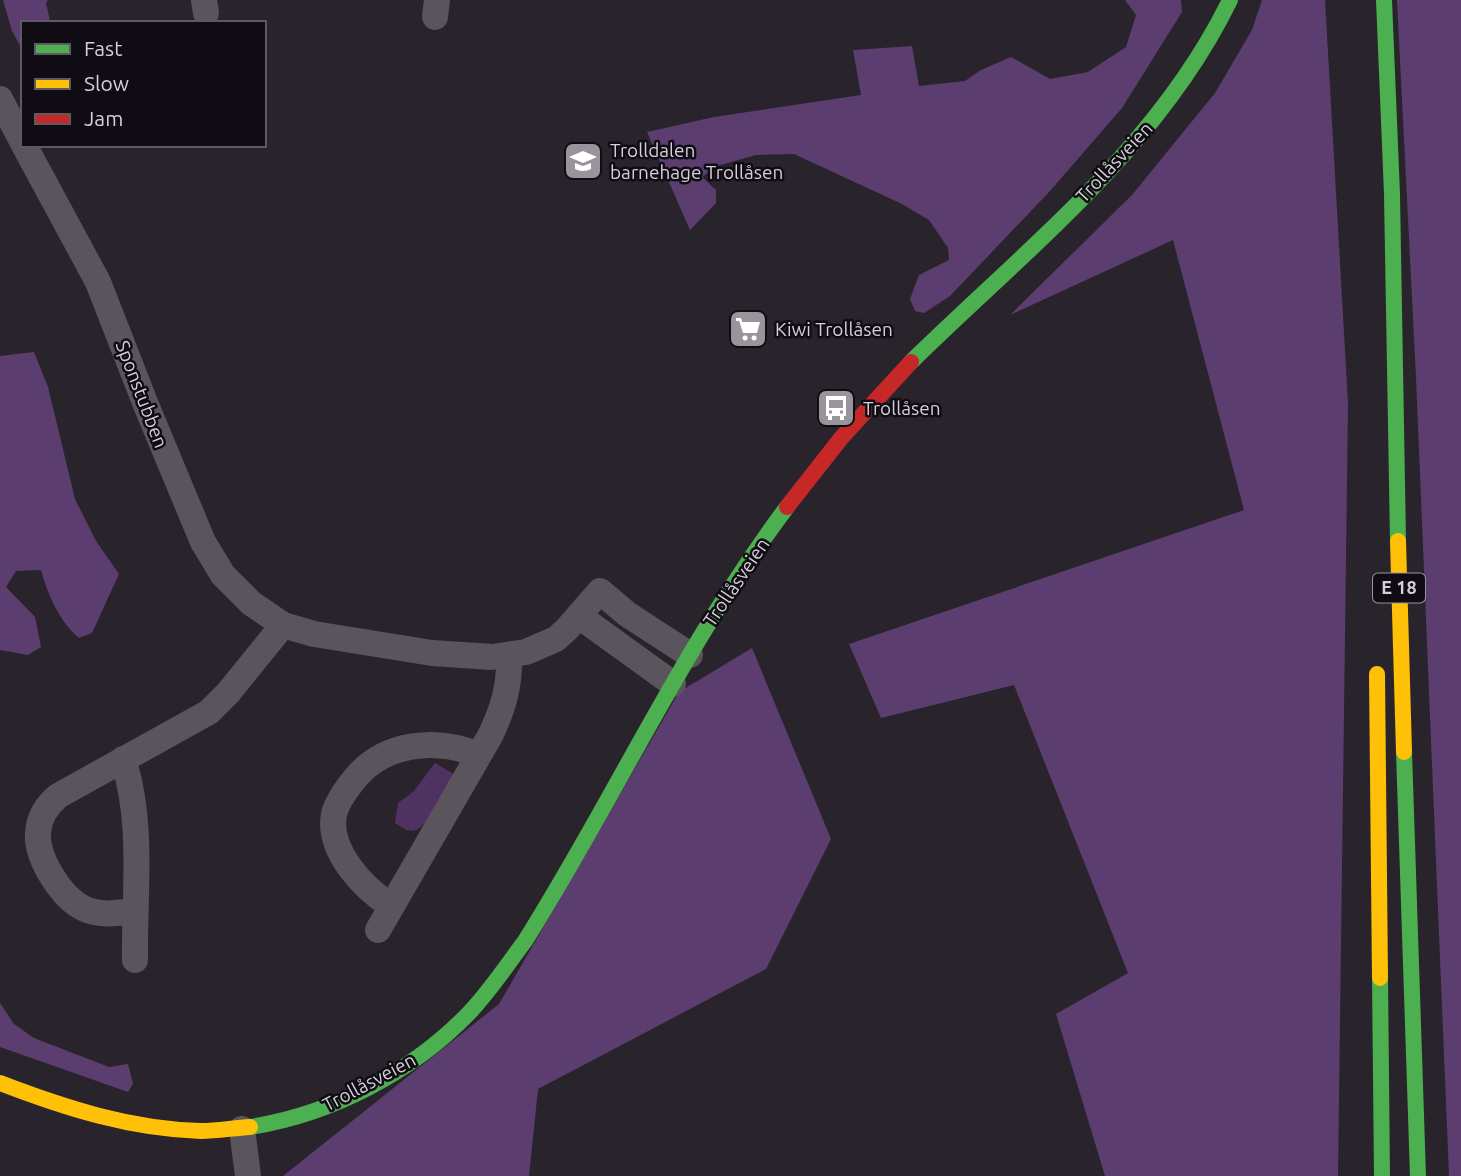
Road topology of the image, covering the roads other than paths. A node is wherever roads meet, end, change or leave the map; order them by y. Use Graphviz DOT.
graph roads {
  1 [pos="1230,0"];
  2 [pos="1384,0"];
  3 [pos="0,99"];
  4 [pos="21,140"];
  5 [pos="25,147"];
  6 [pos="579,616"];
  7 [pos="283,625"];
  8 [pos="690,654"];
  9 [pos="509,656"];
  10 [pos="1377,664"];
  11 [pos="673,684"];
  12 [pos="479,755"];
  13 [pos="123,759"];
  14 [pos="390,905"];
  15 [pos="134,911"];
  16 [pos="378,930"];
  17 [pos="135,960"];
  18 [pos="0,1083"];
  19 [pos="242,1129"];
  20 [pos="248,1176"];
  21 [pos="1382,1176"];
  22 [pos="1418,1176"];
  1 -- 8 [label="main road, Trollåsveien"];
  2 -- 22 [label="main road, E 18"];
  3 -- 4 [label="street, Sponstubben"];
  5 -- 7 [label="street, Sponstubben"];
  6 -- 8 [label="street, Sponstubben"];
  6 -- 9 [label="street, Sponstubben"];
  6 -- 11 [label="street"];
  7 -- 9 [label="street, Sponstubben"];
  7 -- 13 [label="street"];
  8 -- 11 [label="main road, Trollåsveien"];
  9 -- 12 [label="street"];
  10 -- 21 [label="main road"];
  11 -- 19 [label="main road, Trollåsveien"];
  12 -- 14 [label="street"];
  12 -- 14 [label="street"];
  13 -- 15 [label="street"];
  13 -- 15 [label="street"];
  14 -- 16 [label="street"];
  15 -- 17 [label="street"];
  18 -- 19 [label="main road, Trollåsveien"];
  19 -- 20 [label="street"];
}
